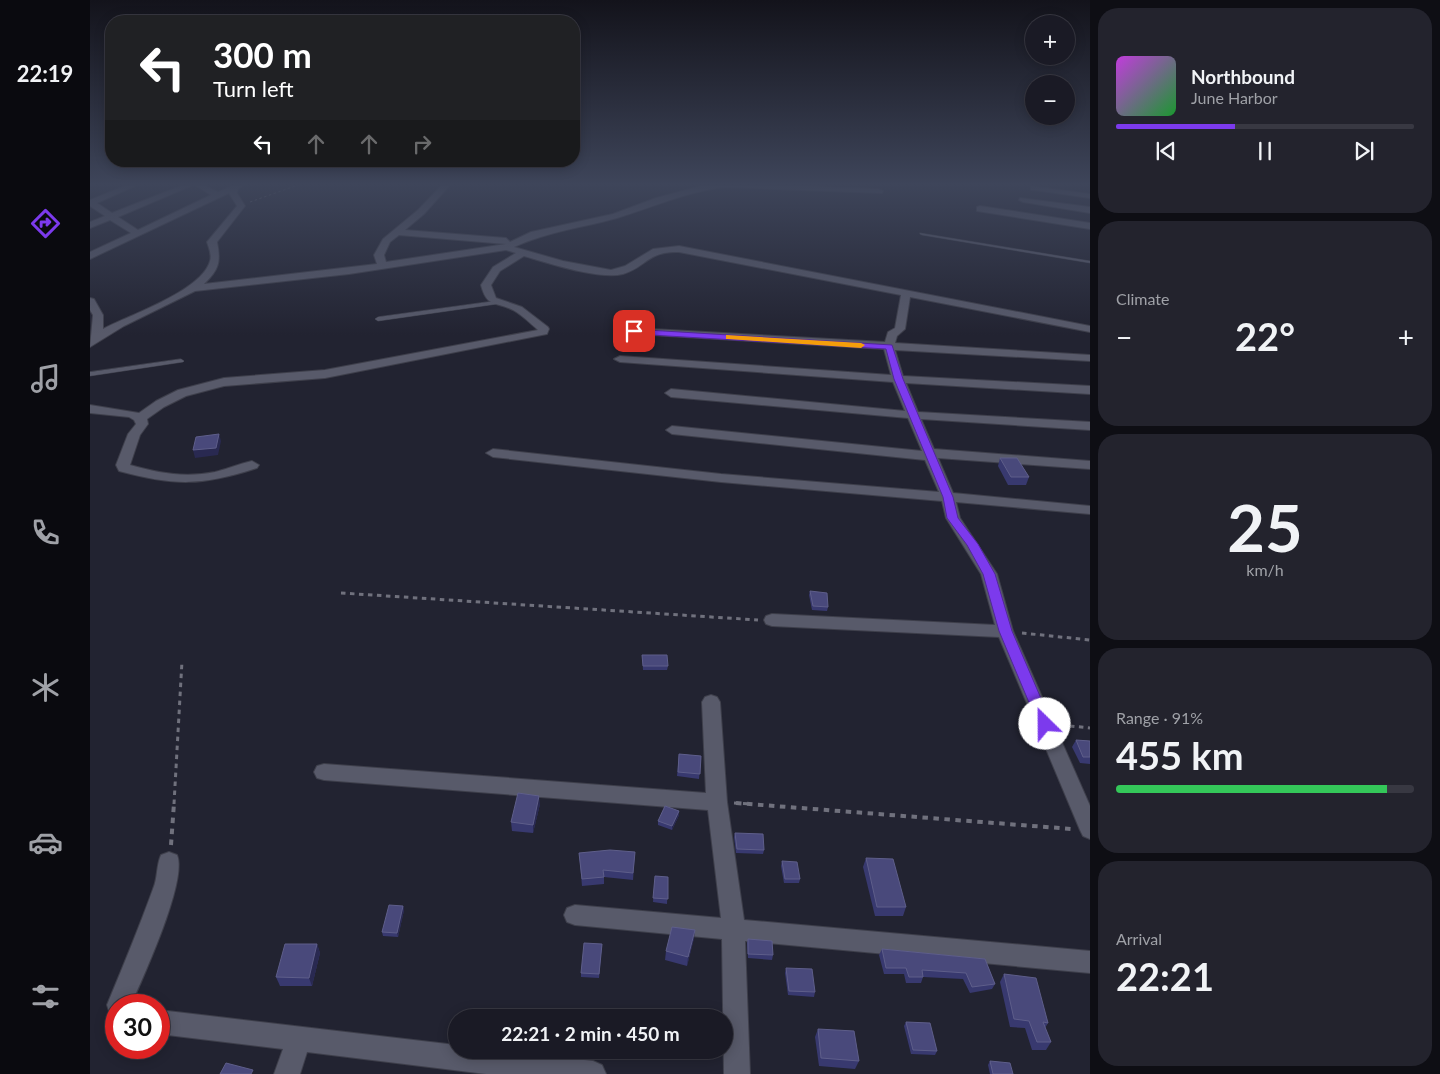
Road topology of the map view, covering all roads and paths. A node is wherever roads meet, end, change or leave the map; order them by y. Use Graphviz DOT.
graph roads {
  1 [pos="132,235"];
  2 [pos="218,235"];
  3 [pos="393,235"];
  4 [pos="422,235"];
  5 [pos="541,235"];
  6 [pos="929,235"];
  7 [pos="519,247"];
  8 [pos="90,256"];
  9 [pos="1090,262"];
  10 [pos="383,266"];
  11 [pos="194,288"];
  12 [pos="906,293"];
  13 [pos="90,301"];
  14 [pos="495,303"];
  15 [pos="378,319"];
  16 [pos="1090,329"];
  17 [pos="634,331"];
  18 [pos="94,340"];
  19 [pos="889,347"];
  20 [pos="1090,358"];
  21 [pos="620,359"];
  22 [pos="181,361"];
  23 [pos="90,374"];
  24 [pos="898,379"];
  25 [pos="1090,390"];
  26 [pos="671,393"];
  27 [pos="90,409"];
  28 [pos="913,415"];
  29 [pos="140,418"];
  30 [pos="1090,426"];
  31 [pos="672,430"];
  32 [pos="493,453"];
  33 [pos="929,455"];
  34 [pos="252,466"];
  35 [pos="1090,466"];
  36 [pos="948,497"];
  37 [pos="1090,510"];
  38 [pos="341,593"];
  39 [pos="772,620"];
  40 [pos="1005,631"];
  41 [pos="1090,640"];
  42 [pos="182,661"];
  43 [pos="711,702"];
  44 [pos="1045,724"];
  45 [pos="1090,728"];
  46 [pos="324,772"];
  47 [pos="718,802"];
  48 [pos="1085,830"];
  49 [pos="169,862"];
  50 [pos="575,916"];
  51 [pos="733,929"];
  52 [pos="1090,962"];
  53 [pos="124,994"];
  54 [pos="170,1023"];
  55 [pos="299,1039"];
  56 [pos="287,1074"];
  57 [pos="593,1074"];
  58 [pos="737,1074"];
  1 -- 8 [label="street"];
  2 -- 11 [label="street"];
  3 -- 10 [label="street"];
  4 -- 7 [label="street"];
  5 -- 7 [label="street"];
  6 -- 9 [label="lane"];
  7 -- 10 [label="street"];
  7 -- 12 [label="street"];
  7 -- 14 [label="street"];
  10 -- 11 [label="street"];
  11 -- 18 [label="street"];
  12 -- 16 [label="street"];
  12 -- 19 [label="street"];
  13 -- 18 [label="street"];
  14 -- 15 [label="lane"];
  14 -- 29 [label="street"];
  17 -- 19 [label="street"];
  19 -- 20 [label="street"];
  19 -- 24 [label="street"];
  21 -- 24 [label="street"];
  22 -- 23 [label="lane"];
  24 -- 25 [label="street"];
  24 -- 28 [label="street"];
  26 -- 28 [label="street"];
  27 -- 29 [label="street"];
  28 -- 30 [label="street"];
  28 -- 33 [label="street"];
  29 -- 34 [label="street"];
  31 -- 33 [label="street"];
  32 -- 36 [label="street"];
  33 -- 35 [label="street"];
  33 -- 36 [label="street"];
  36 -- 37 [label="street"];
  36 -- 40 [label="street"];
  38 -- 39 [label="path"];
  39 -- 40 [label="street"];
  40 -- 41 [label="path"];
  40 -- 44 [label="street"];
  42 -- 49 [label="path"];
  43 -- 47 [label="street"];
  44 -- 45 [label="path"];
  44 -- 48 [label="street"];
  46 -- 47 [label="street"];
  47 -- 48 [label="path"];
  47 -- 51 [label="street"];
  49 -- 53 [label="street"];
  50 -- 51 [label="street"];
  51 -- 52 [label="street"];
  51 -- 58 [label="street"];
  54 -- 55 [label="street"];
  55 -- 56 [label="street"];
  55 -- 57 [label="street"];
}
